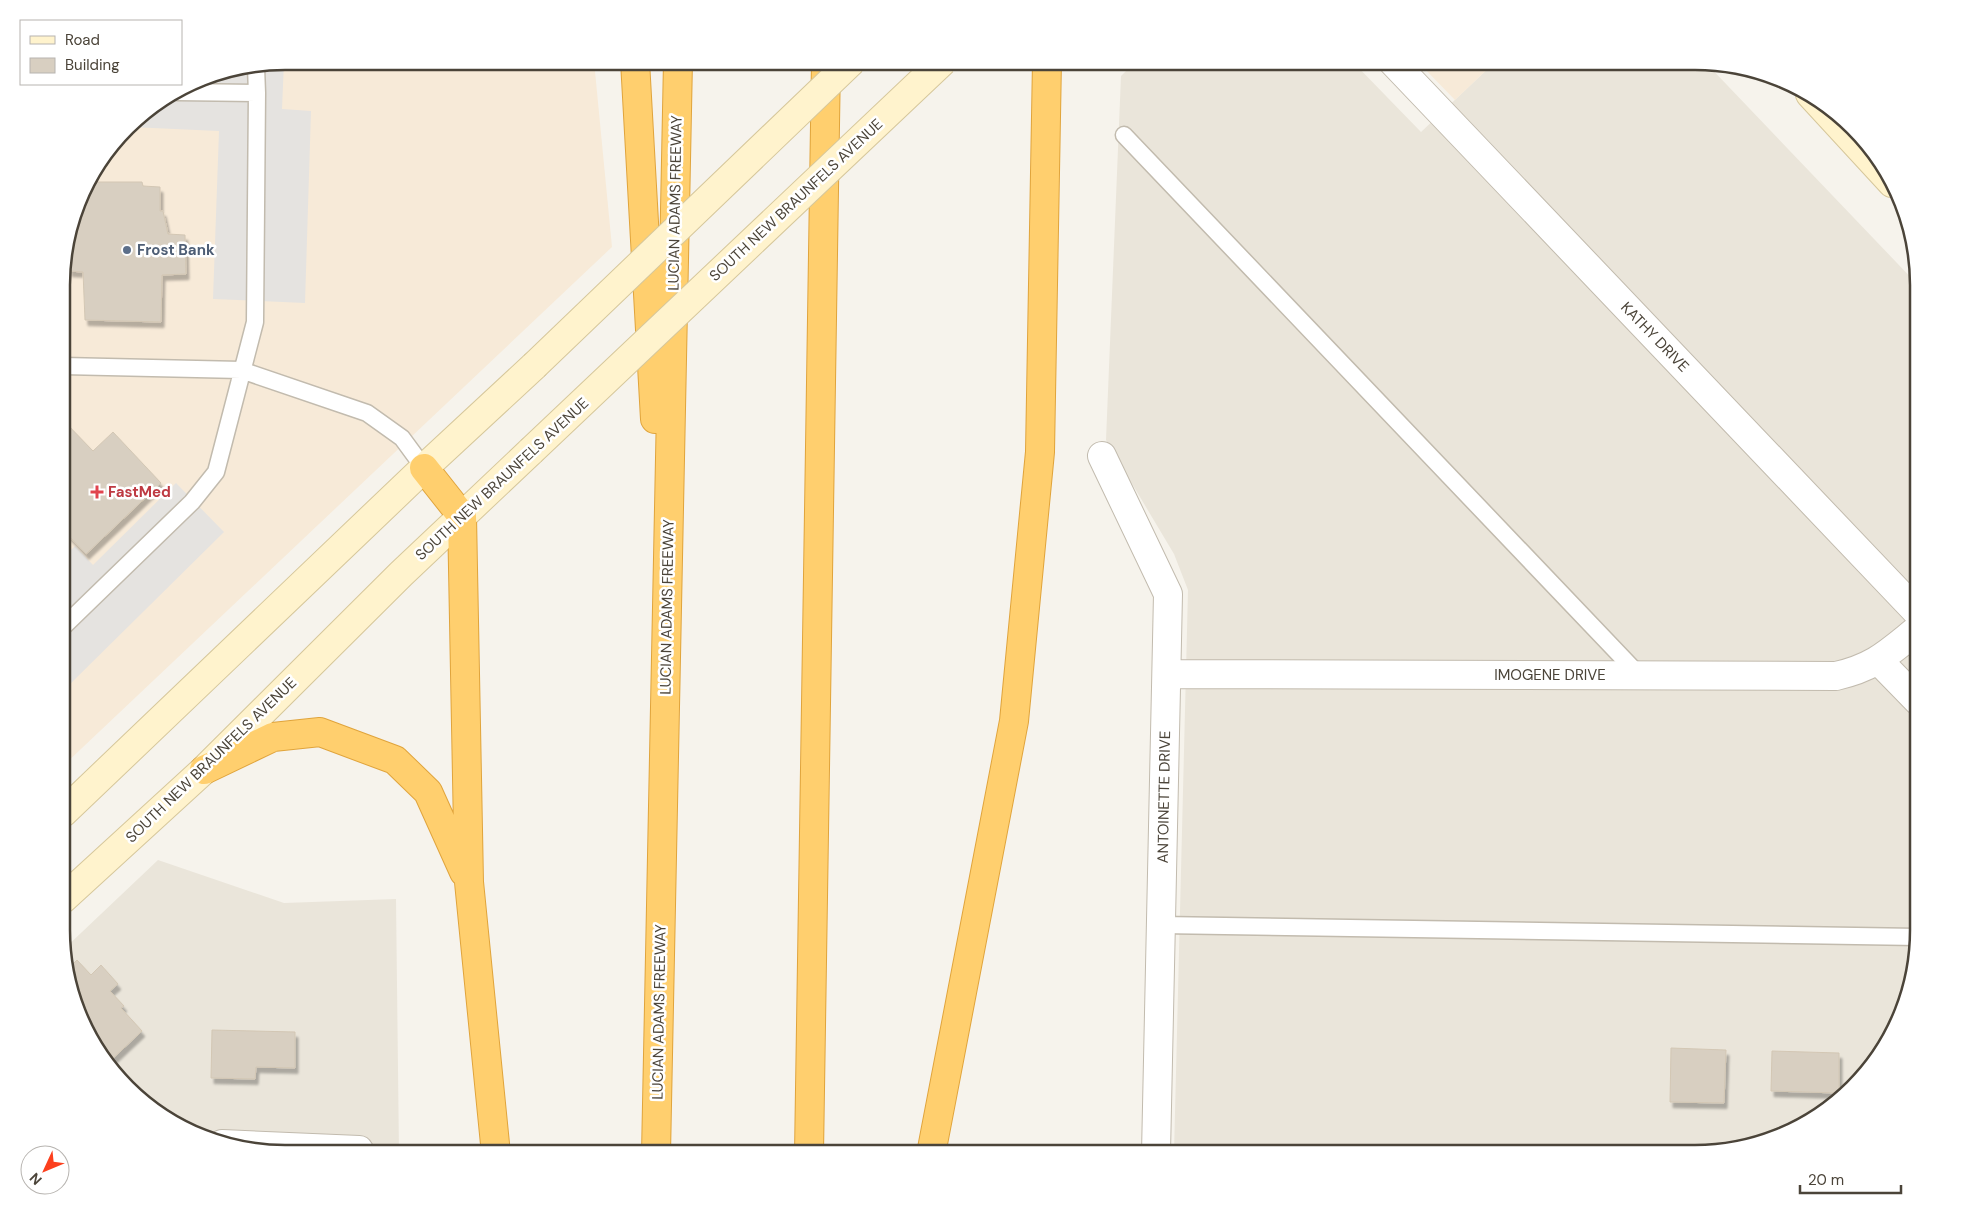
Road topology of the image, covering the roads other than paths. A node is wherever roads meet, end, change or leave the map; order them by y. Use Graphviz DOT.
graph roads {
  1 [pos="636,70"];
  2 [pos="678,70"];
  3 [pos="826,70"];
  4 [pos="843,70"];
  5 [pos="933,70"];
  6 [pos="1047,70"];
  7 [pos="1401,70"];
  8 [pos="256,72"];
  9 [pos="190,92"];
  10 [pos="256,93"];
  11 [pos="1836,122"];
  12 [pos="1124,135"];
  13 [pos="1868,157"];
  14 [pos="70,366"];
  15 [pos="241,370"];
  16 [pos="1102,456"];
  17 [pos="424,468"];
  18 [pos="462,516"];
  19 [pos="1910,605"];
  20 [pos="70,620"];
  21 [pos="1910,636"];
  22 [pos="667,637"];
  23 [pos="1879,661"];
  24 [pos="1166,674"];
  25 [pos="1640,676"];
  26 [pos="1910,693"];
  27 [pos="204,770"];
  28 [pos="70,806"];
  29 [pos="469,882"];
  30 [pos="70,893"];
  31 [pos="1161,925"];
  32 [pos="1910,937"];
  33 [pos="495,1145"];
  34 [pos="656,1145"];
  35 [pos="810,1145"];
  36 [pos="933,1145"];
  37 [pos="1156,1145"];
  1 -- 22 [label="highway"];
  2 -- 22 [label="highway, LUCIAN ADAMS FREEWAY"];
  3 -- 35 [label="highway"];
  4 -- 17 [label="main road, bridge"];
  5 -- 18 [label="main road, SOUTH NEW BRAUNFELS AVENUE, bridge"];
  6 -- 36 [label="highway"];
  7 -- 19 [label="street, KATHY DRIVE"];
  8 -- 10 [label="lane"];
  9 -- 10 [label="lane"];
  10 -- 15 [label="lane"];
  11 -- 13 [label="main road"];
  12 -- 25 [label="lane"];
  14 -- 15 [label="lane"];
  15 -- 17 [label="lane"];
  15 -- 20 [label="lane"];
  16 -- 24 [label="street, ANTOINETTE DRIVE"];
  17 -- 18 [label="highway"];
  17 -- 28 [label="main road"];
  18 -- 27 [label="main road, SOUTH NEW BRAUNFELS AVENUE"];
  18 -- 29 [label="highway"];
  21 -- 23 [label="street, IMOGENE DRIVE"];
  22 -- 34 [label="highway, LUCIAN ADAMS FREEWAY"];
  23 -- 25 [label="street, IMOGENE DRIVE"];
  23 -- 26 [label="street"];
  24 -- 25 [label="street, IMOGENE DRIVE"];
  24 -- 31 [label="street, ANTOINETTE DRIVE"];
  27 -- 29 [label="highway"];
  27 -- 30 [label="main road, SOUTH NEW BRAUNFELS AVENUE"];
  29 -- 33 [label="highway"];
  31 -- 32 [label="lane"];
  31 -- 37 [label="street, ANTOINETTE DRIVE"];
}
